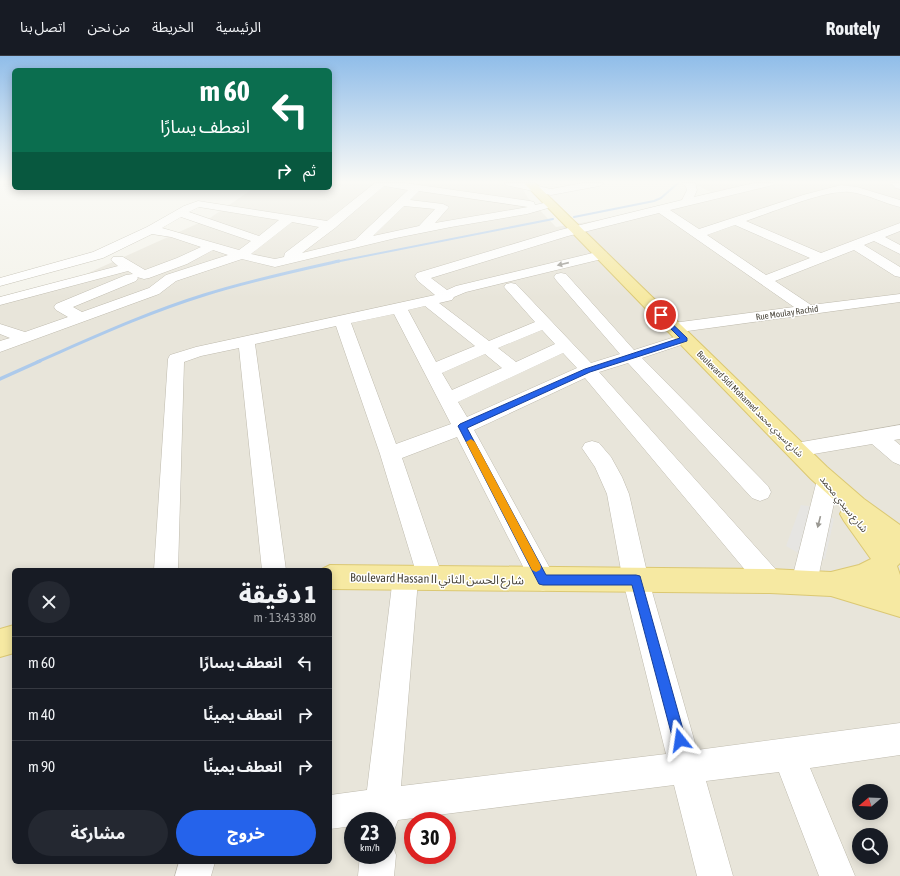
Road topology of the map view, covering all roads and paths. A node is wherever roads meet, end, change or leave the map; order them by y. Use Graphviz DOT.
graph roads {
  1 [pos="165,221"];
  2 [pos="206,221"];
  3 [pos="286,221"];
  4 [pos="309,221"];
  5 [pos="336,221"];
  6 [pos="381,221"];
  7 [pos="422,221"];
  8 [pos="430,221"];
  9 [pos="461,221"];
  10 [pos="565,221"];
  11 [pos="614,221"];
  12 [pos="679,221"];
  13 [pos="735,221"];
  14 [pos="427,224"];
  15 [pos="331,225"];
  16 [pos="900,227"];
  17 [pos="150,230"];
  18 [pos="576,231"];
  19 [pos="697,234"];
  20 [pos="881,234"];
  21 [pos="900,238"];
  22 [pos="260,240"];
  23 [pos="360,242"];
  24 [pos="855,245"];
  25 [pos="212,246"];
  26 [pos="900,250"];
  27 [pos="104,252"];
  28 [pos="241,255"];
  29 [pos="822,258"];
  30 [pos="606,261"];
  31 [pos="281,263"];
  32 [pos="463,263"];
  33 [pos="138,272"];
  34 [pos="900,273"];
  35 [pos="561,277"];
  36 [pos="764,280"];
  37 [pos="492,281"];
  38 [pos="1,282"];
  39 [pos="160,286"];
  40 [pos="508,288"];
  41 [pos="28,293"];
  42 [pos="440,298"];
  43 [pos="900,298"];
  44 [pos="0,301"];
  45 [pos="62,307"];
  46 [pos="399,308"];
  47 [pos="808,310"];
  48 [pos="82,318"];
  49 [pos="342,322"];
  50 [pos="545,323"];
  51 [pos="0,329"];
  52 [pos="679,334"];
  53 [pos="26,338"];
  54 [pos="246,341"];
  55 [pos="564,346"];
  56 [pos="0,347"];
  57 [pos="488,347"];
  58 [pos="631,356"];
  59 [pos="514,369"];
  60 [pos="433,370"];
  61 [pos="588,370"];
  62 [pos="448,399"];
  63 [pos="462,426"];
  64 [pos="900,432"];
  65 [pos="876,436"];
  66 [pos="592,448"];
  67 [pos="796,450"];
  68 [pos="390,454"];
  69 [pos="900,457"];
  70 [pos="823,478"];
  71 [pos="760,492"];
  72 [pos="892,553"];
  73 [pos="166,568"];
  74 [pos="274,568"];
  75 [pos="332,577"];
  76 [pos="418,577"];
  77 [pos="543,580"];
  78 [pos="636,580"];
  79 [pos="770,581"];
  80 [pos="804,583"];
  81 [pos="831,584"];
  82 [pos="900,596"];
  83 [pos="900,604"];
  84 [pos="12,640"];
  85 [pos="0,643"];
  86 [pos="900,739"];
  87 [pos="789,756"];
  88 [pos="688,769"];
  89 [pos="332,812"];
  90 [pos="344,812"];
  91 [pos="382,812"];
  92 [pos="389,812"];
  93 [pos="196,864"];
  94 [pos="377,864"];
  95 [pos="193,876"];
  96 [pos="376,876"];
  97 [pos="716,876"];
  98 [pos="837,876"];
  1 -- 17 [label="street"];
  2 -- 22 [label="street"];
  3 -- 22 [label="street"];
  4 -- 15 [label="street"];
  5 -- 15 [label="street"];
  6 -- 23 [label="street"];
  7 -- 14 [label="street"];
  8 -- 14 [label="street"];
  9 -- 14 [label="street"];
  10 -- 18 [label="main road, Boulevard Sidi Mohamed شارع سيدي محمد"];
  11 -- 18 [label="street"];
  12 -- 19 [label="street"];
  13 -- 19 [label="street"];
  13 -- 29 [label="street"];
  14 -- 23 [label="street"];
  15 -- 31 [label="street"];
  16 -- 20 [label="street"];
  17 -- 25 [label="street"];
  17 -- 27 [label="street"];
  18 -- 30 [label="main road, Boulevard Sidi Mohamed شارع سيدي محمد"];
  18 -- 32 [label="street"];
  19 -- 36 [label="street"];
  20 -- 21 [label="street"];
  20 -- 24 [label="street"];
  20 -- 26 [label="street"];
  22 -- 28 [label="street"];
  23 -- 31 [label="street"];
  24 -- 29 [label="street"];
  24 -- 34 [label="street"];
  25 -- 28 [label="street"];
  25 -- 33 [label="street"];
  27 -- 33 [label="street"];
  27 -- 38 [label="street"];
  28 -- 31 [label="street"];
  28 -- 39 [label="street"];
  29 -- 36 [label="street"];
  30 -- 35 [label="street"];
  30 -- 37 [label="street, one-way"];
  30 -- 52 [label="main road, Boulevard Sidi Mohamed شارع سيدي محمد"];
  32 -- 37 [label="street"];
  32 -- 42 [label="street"];
  33 -- 39 [label="street"];
  33 -- 41 [label="street"];
  33 -- 45 [label="street"];
  35 -- 40 [label="street"];
  35 -- 58 [label="street"];
  36 -- 47 [label="street"];
  37 -- 40 [label="street"];
  37 -- 42 [label="street"];
  38 -- 41 [label="street"];
  39 -- 48 [label="street"];
  40 -- 42 [label="street"];
  40 -- 50 [label="street"];
  41 -- 44 [label="street"];
  41 -- 45 [label="street"];
  42 -- 46 [label="street"];
  42 -- 57 [label="street"];
  43 -- 47 [label="street, Rue Moulay Rachid"];
  45 -- 48 [label="street"];
  46 -- 49 [label="street"];
  46 -- 60 [label="street"];
  47 -- 52 [label="street, Rue Moulay Rachid"];
  48 -- 53 [label="street"];
  49 -- 54 [label="street"];
  49 -- 68 [label="street"];
  50 -- 55 [label="street"];
  50 -- 57 [label="street"];
  51 -- 53 [label="street"];
  52 -- 58 [label="street, Rue Moulay Rachid"];
  52 -- 67 [label="main road, Boulevard Sidi Mohamed شارع سيدي محمد"];
  53 -- 56 [label="street"];
  54 -- 73 [label="street"];
  54 -- 74 [label="street"];
  55 -- 59 [label="street"];
  55 -- 61 [label="street"];
  57 -- 59 [label="street"];
  57 -- 60 [label="street"];
  58 -- 61 [label="street, Rue Moulay Rachid"];
  58 -- 71 [label="street"];
  59 -- 62 [label="street"];
  60 -- 62 [label="street"];
  61 -- 63 [label="street, Rue Moulay Rachid"];
  61 -- 79 [label="street"];
  62 -- 63 [label="street"];
  63 -- 68 [label="street, Rue Moulay Rachid"];
  63 -- 77 [label="street"];
  64 -- 65 [label="street"];
  65 -- 67 [label="street"];
  65 -- 69 [label="street"];
  66 -- 78 [label="street"];
  67 -- 70 [label="main road, Boulevard Sidi Mohamed شارع سيدي محمد"];
  68 -- 76 [label="street"];
  70 -- 72 [label="main road, شارع سيدي محمد"];
  70 -- 80 [label="street, one-way"];
  72 -- 81 [label="main road"];
  72 -- 82 [label="main road, شارع سيدي محمد"];
  75 -- 76 [label="main road, Boulevard Hassan II شارع الحسن الثاني"];
  76 -- 77 [label="main road, Boulevard Hassan II شارع الحسن الثاني"];
  76 -- 91 [label="street"];
  77 -- 78 [label="main road, Boulevard Hassan II شارع الحسن الثاني"];
  78 -- 79 [label="main road, Boulevard Hassan II شارع الحسن الثاني"];
  78 -- 88 [label="street"];
  79 -- 80 [label="main road, Boulevard Hassan II شارع الحسن الثاني"];
  80 -- 81 [label="main road, Boulevard Hassan II شارع الحسن الثاني"];
  81 -- 83 [label="main road"];
  84 -- 85 [label="main road"];
  86 -- 87 [label="street"];
  87 -- 88 [label="street"];
  87 -- 98 [label="street"];
  88 -- 92 [label="street"];
  88 -- 97 [label="street"];
  89 -- 90 [label="street"];
  93 -- 95 [label="street"];
  94 -- 96 [label="street"];
}
